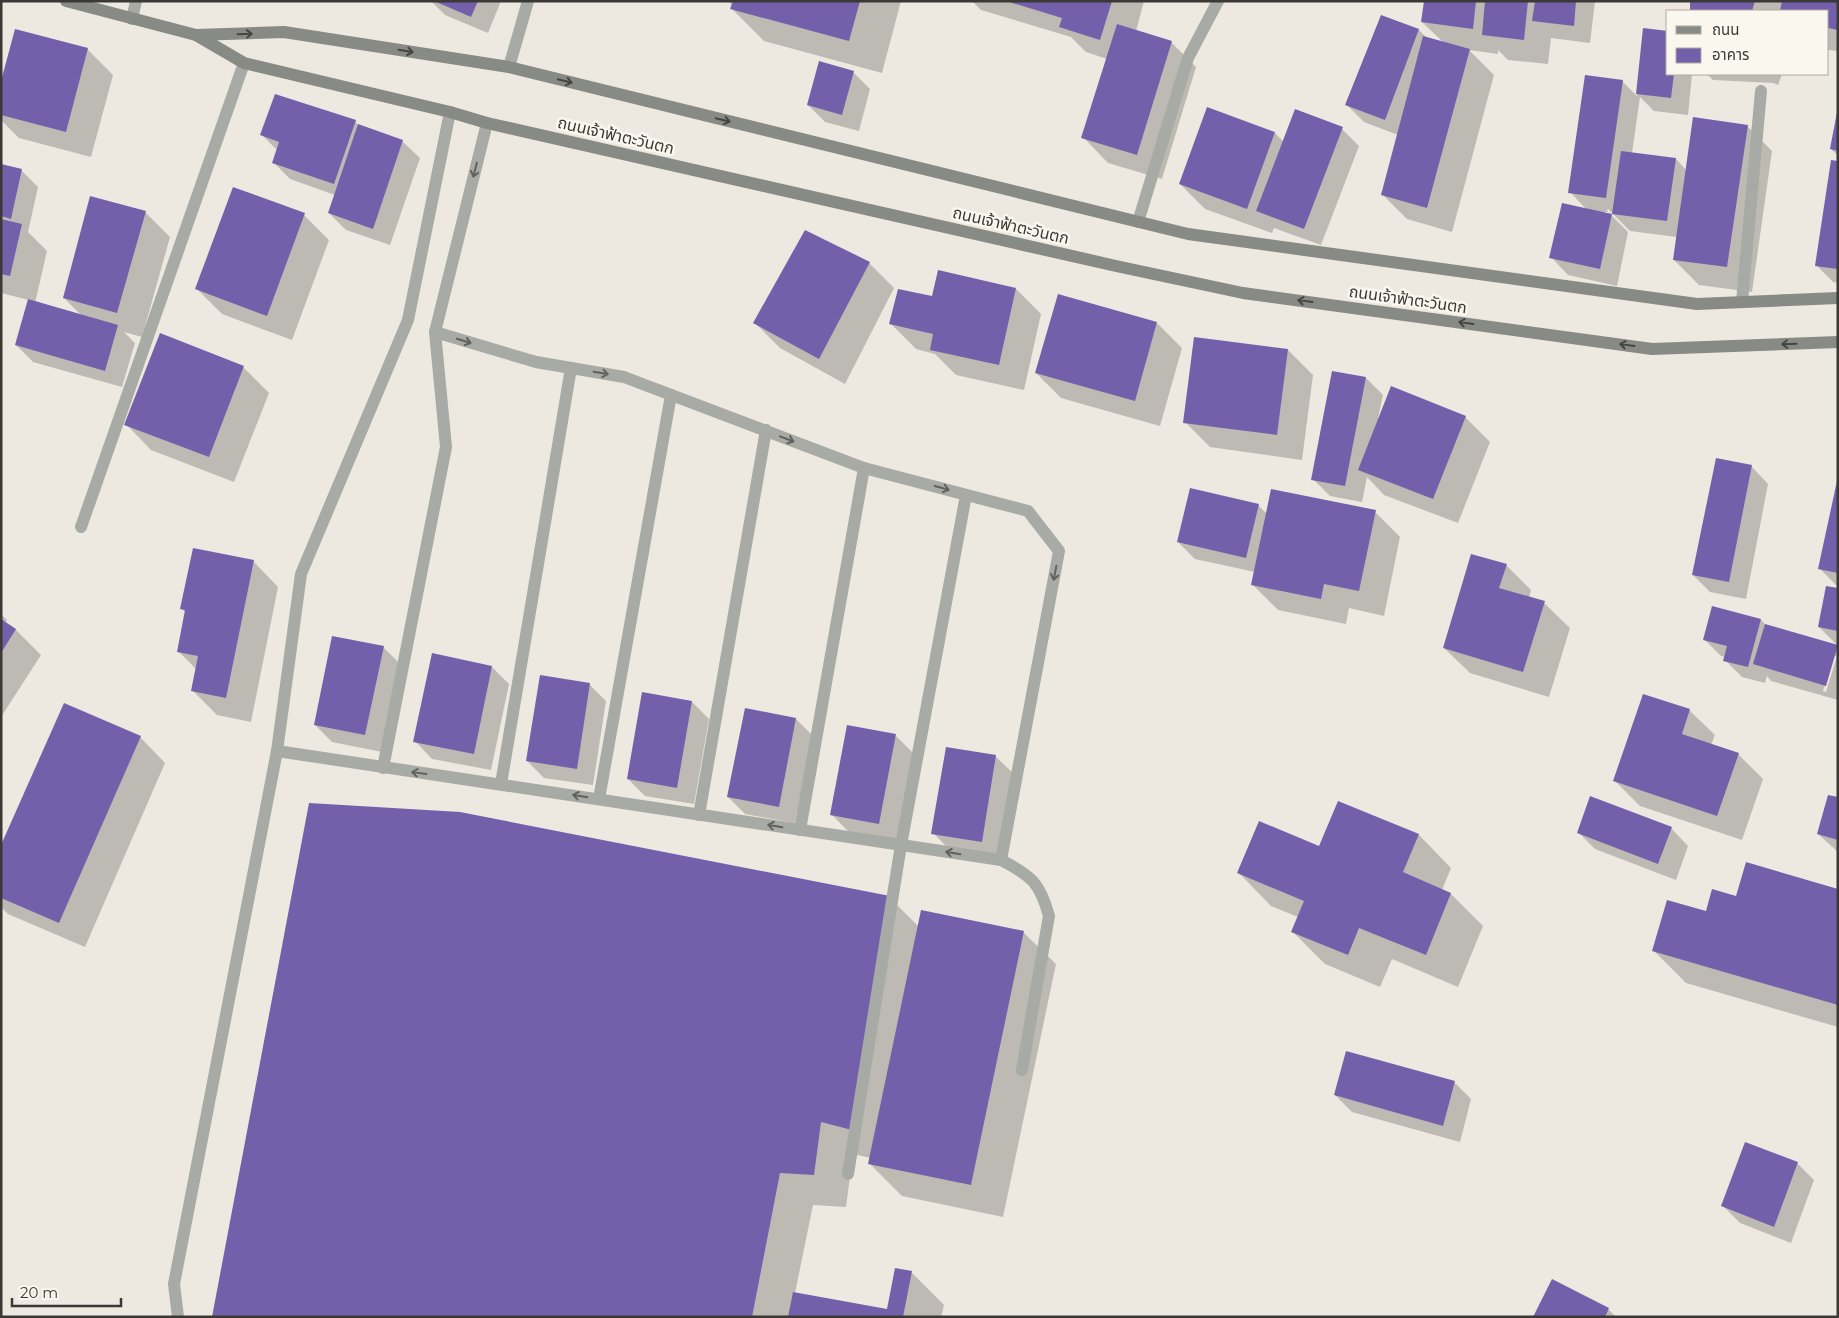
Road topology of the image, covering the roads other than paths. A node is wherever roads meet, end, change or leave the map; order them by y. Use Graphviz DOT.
graph roads {
  1 [pos="66,1"];
  2 [pos="136,1"];
  3 [pos="528,1"];
  4 [pos="1218,1"];
  5 [pos="132,19"];
  6 [pos="196,35"];
  7 [pos="244,63"];
  8 [pos="509,67"];
  9 [pos="1761,91"];
  10 [pos="450,112"];
  11 [pos="487,122"];
  12 [pos="1138,222"];
  13 [pos="1838,298"];
  14 [pos="1742,302"];
  15 [pos="434,332"];
  16 [pos="1838,342"];
  17 [pos="571,368"];
  18 [pos="671,395"];
  19 [pos="766,430"];
  20 [pos="864,468"];
  21 [pos="966,494"];
  22 [pos="82,527"];
  23 [pos="277,751"];
  24 [pos="383,768"];
  25 [pos="501,784"];
  26 [pos="599,799"];
  27 [pos="699,815"];
  28 [pos="800,830"];
  29 [pos="901,845"];
  30 [pos="1002,860"];
  31 [pos="1022,1070"];
  32 [pos="848,1174"];
  33 [pos="178,1317"];
  1 -- 5 [label="main road, ถนนเจ้าฟ้าตะวันตก"];
  2 -- 5 [label="street"];
  3 -- 8 [label="street"];
  4 -- 12 [label="street"];
  5 -- 6 [label="main road, ถนนเจ้าฟ้าตะวันตก"];
  6 -- 7 [label="main road, ถนนเจ้าฟ้าตะวันตก"];
  6 -- 8 [label="main road, ถนนเจ้าฟ้าตะวันตก, one-way"];
  7 -- 10 [label="main road, ถนนเจ้าฟ้าตะวันตก"];
  7 -- 22 [label="street"];
  8 -- 12 [label="main road, ถนนเจ้าฟ้าตะวันตก, one-way"];
  9 -- 14 [label="street"];
  10 -- 11 [label="main road, ถนนเจ้าฟ้าตะวันตก"];
  10 -- 23 [label="street"];
  11 -- 15 [label="street, one-way"];
  16 -- 11 [label="main road, ถนนเจ้าฟ้าตะวันตก, one-way"];
  12 -- 14 [label="main road, ถนนเจ้าฟ้าตะวันตก"];
  13 -- 14 [label="main road, ถนนเจ้าฟ้าตะวันตก"];
  15 -- 17 [label="street, one-way"];
  15 -- 24 [label="street"];
  17 -- 18 [label="street, one-way"];
  17 -- 25 [label="street"];
  18 -- 19 [label="street"];
  18 -- 26 [label="street"];
  19 -- 20 [label="street, one-way"];
  19 -- 27 [label="street"];
  20 -- 21 [label="street, one-way"];
  20 -- 28 [label="street"];
  21 -- 29 [label="street"];
  21 -- 30 [label="street, one-way"];
  23 -- 24 [label="street"];
  23 -- 33 [label="street"];
  25 -- 24 [label="street, one-way"];
  26 -- 25 [label="street, one-way"];
  26 -- 27 [label="street"];
  28 -- 27 [label="street, one-way"];
  28 -- 29 [label="street"];
  30 -- 29 [label="street, one-way"];
  29 -- 32 [label="street"];
  30 -- 31 [label="street"];
}
